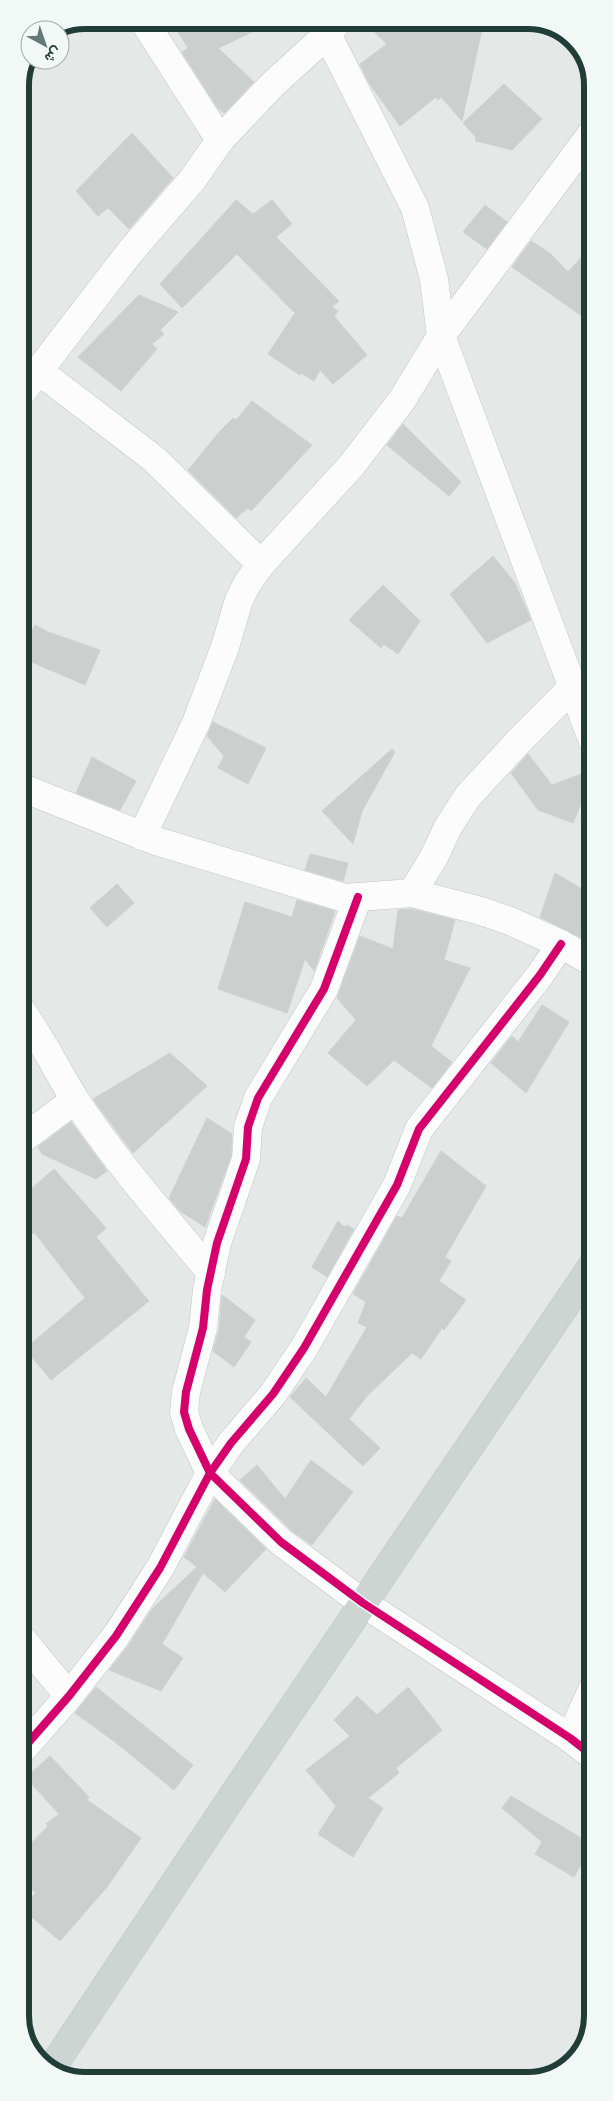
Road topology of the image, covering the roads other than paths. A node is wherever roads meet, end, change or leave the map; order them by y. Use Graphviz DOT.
graph roads {
  1 [pos="150,29"];
  2 [pos="325,29"];
  3 [pos="331,29"];
  4 [pos="220,140"];
  5 [pos="584,144"];
  6 [pos="441,336"];
  7 [pos="39,371"];
  8 [pos="29,384"];
  9 [pos="261,564"];
  10 [pos="572,687"];
  11 [pos="584,714"];
  12 [pos="29,790"];
  13 [pos="142,836"];
  14 [pos="412,893"];
  15 [pos="358,896"];
  16 [pos="561,944"];
  17 [pos="584,957"];
  18 [pos="29,1021"];
  19 [pos="76,1100"];
  20 [pos="29,1134"];
  21 [pos="210,1273"];
  22 [pos="584,1278"];
  23 [pos="210,1473"];
  24 [pos="363,1603"];
  25 [pos="29,1648"];
  26 [pos="69,1696"];
  27 [pos="584,1708"];
  28 [pos="570,1738"];
  29 [pos="29,1743"];
  30 [pos="584,1749"];
  31 [pos="55,2064"];
  1 -- 4 [label="street"];
  2 -- 4 [label="street"];
  3 -- 6 [label="street"];
  4 -- 7 [label="street"];
  5 -- 6 [label="street"];
  6 -- 9 [label="street"];
  6 -- 10 [label="street"];
  7 -- 8 [label="street"];
  7 -- 9 [label="street"];
  9 -- 13 [label="street"];
  10 -- 11 [label="street"];
  10 -- 14 [label="street"];
  12 -- 13 [label="street"];
  13 -- 15 [label="street"];
  14 -- 15 [label="street"];
  14 -- 16 [label="street"];
  15 -- 21 [label="street"];
  16 -- 17 [label="street"];
  16 -- 23 [label="street"];
  18 -- 19 [label="street"];
  19 -- 20 [label="street"];
  19 -- 21 [label="street"];
  21 -- 23 [label="street"];
  22 -- 24 [label="main road"];
  23 -- 24 [label="street"];
  23 -- 26 [label="street"];
  24 -- 28 [label="street"];
  24 -- 31 [label="main road"];
  25 -- 26 [label="street"];
  26 -- 29 [label="street"];
  27 -- 28 [label="street"];
  28 -- 30 [label="street"];
}
